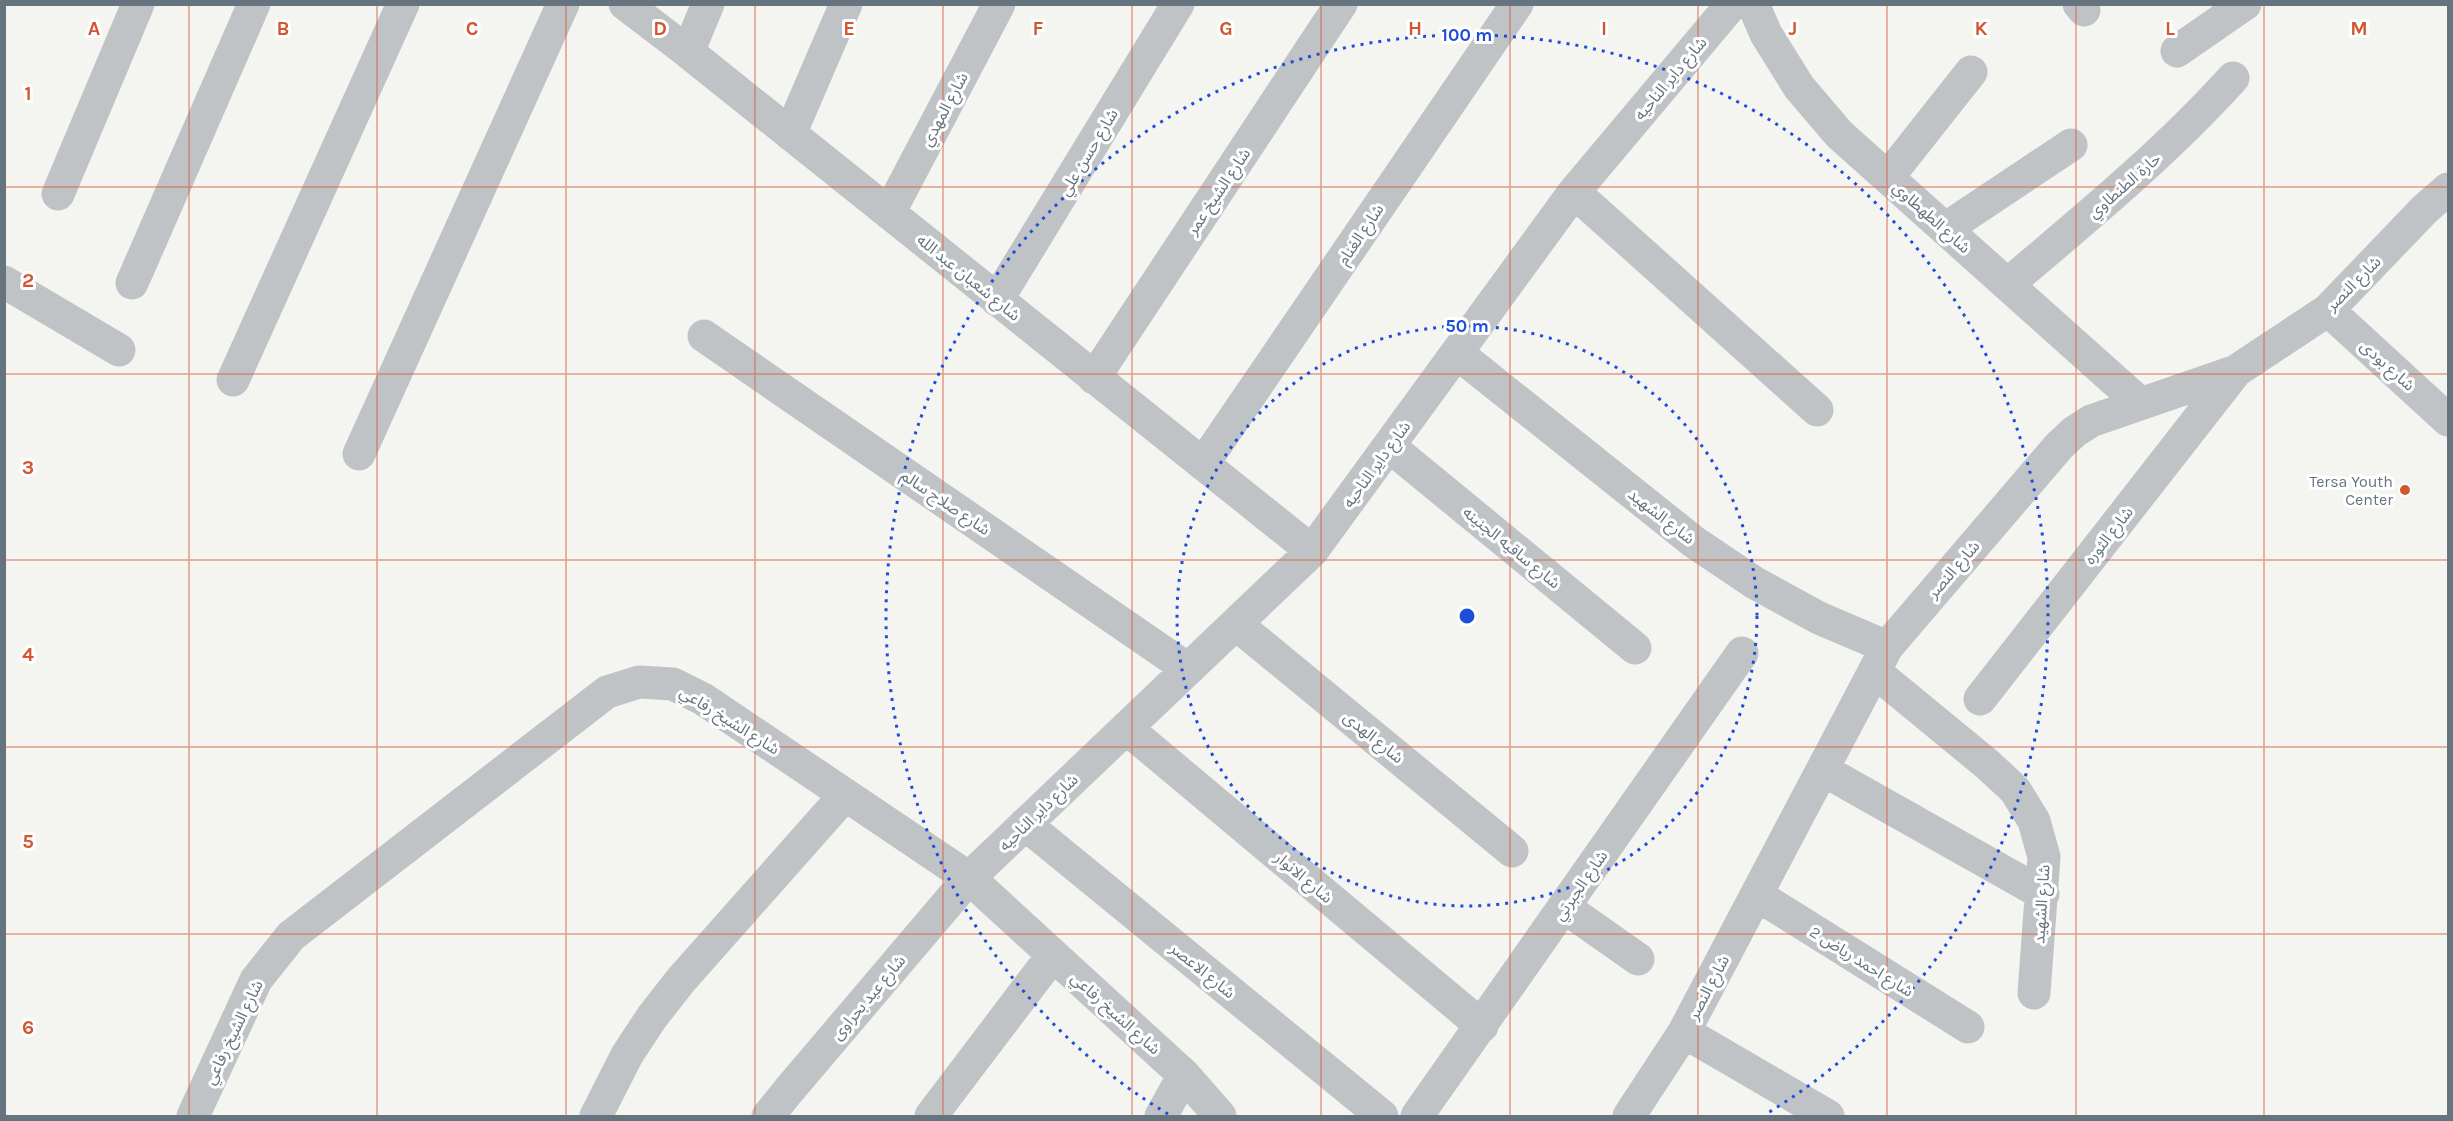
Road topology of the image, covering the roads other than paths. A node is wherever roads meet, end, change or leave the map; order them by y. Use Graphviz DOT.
graph roads {
  1 [pos="138,4"];
  2 [pos="254,4"];
  3 [pos="403,4"];
  4 [pos="563,4"];
  5 [pos="625,4"];
  6 [pos="708,4"];
  7 [pos="846,4"];
  8 [pos="999,4"];
  9 [pos="1178,4"];
  10 [pos="1341,4"];
  11 [pos="1517,4"];
  12 [pos="1732,4"];
  13 [pos="1753,4"];
  14 [pos="2245,4"];
  15 [pos="2177,51"];
  16 [pos="688,52"];
  17 [pos="1971,72"];
  18 [pos="2233,78"];
  19 [pos="790,134"];
  20 [pos="2071,146"];
  21 [pos="1888,177"];
  22 [pos="2448,189"];
  23 [pos="1574,192"];
  24 [pos="58,194"];
  25 [pos="889,213"];
  26 [pos="1946,229"];
  27 [pos="4,282"];
  28 [pos="132,283"];
  29 [pos="2008,284"];
  30 [pos="997,300"];
  31 [pos="2328,310"];
  32 [pos="704,336"];
  33 [pos="119,350"];
  34 [pos="1457,353"];
  35 [pos="2236,371"];
  36 [pos="1094,378"];
  37 [pos="233,380"];
  38 [pos="2141,404"];
  39 [pos="1817,410"];
  40 [pos="2448,420"];
  41 [pos="1389,446"];
  42 [pos="359,454"];
  43 [pos="1203,464"];
  44 [pos="1312,551"];
  45 [pos="1236,624"];
  46 [pos="1635,648"];
  47 [pos="1742,653"];
  48 [pos="1881,659"];
  49 [pos="1188,669"];
  50 [pos="1980,699"];
  51 [pos="1126,728"];
  52 [pos="1823,770"];
  53 [pos="845,795"];
  54 [pos="1024,824"];
  55 [pos="1512,851"];
  56 [pos="969,878"];
  57 [pos="2043,894"];
  58 [pos="1757,895"];
  59 [pos="1564,907"];
  60 [pos="1053,955"];
  61 [pos="1638,959"];
  62 [pos="2034,993"];
  63 [pos="1482,1026"];
  64 [pos="1968,1027"];
  65 [pos="1684,1032"];
  66 [pos="1184,1075"];
  67 [pos="193,1116"];
  68 [pos="596,1116"];
  69 [pos="768,1116"];
  70 [pos="931,1116"];
  71 [pos="1161,1116"];
  72 [pos="1220,1116"];
  73 [pos="1382,1116"];
  74 [pos="1417,1116"];
  75 [pos="1629,1116"];
  76 [pos="1828,1116"];
  1 -- 24 [label="street"];
  2 -- 28 [label="street"];
  3 -- 37 [label="street"];
  4 -- 42 [label="street"];
  5 -- 16 [label="street, شارع شعبان عبد الله"];
  6 -- 16 [label="street"];
  7 -- 19 [label="street"];
  8 -- 25 [label="street, شارع المهدي"];
  9 -- 30 [label="street, شارع حسن علي"];
  10 -- 36 [label="street, شارع الشيخ عمر"];
  11 -- 43 [label="street, شارع الغنام"];
  12 -- 23 [label="street, شارع داير الناحيه"];
  13 -- 21 [label="street, شارع الطهطاوي"];
  14 -- 15 [label="street"];
  16 -- 19 [label="street, شارع شعبان عبد الله"];
  17 -- 21 [label="street"];
  18 -- 29 [label="street, حارة الطنطاوي"];
  19 -- 25 [label="street, شارع شعبان عبد الله"];
  20 -- 26 [label="street"];
  21 -- 26 [label="street, شارع الطهطاوي"];
  22 -- 31 [label="street, شارع النصر"];
  23 -- 34 [label="street, شارع داير الناحيه"];
  23 -- 39 [label="street"];
  25 -- 30 [label="street, شارع شعبان عبد الله"];
  26 -- 29 [label="street, شارع الطهطاوي"];
  27 -- 33 [label="street"];
  29 -- 38 [label="street, شارع الطهطاوي"];
  30 -- 36 [label="street, شارع شعبان عبد الله"];
  31 -- 35 [label="street, شارع النصر"];
  31 -- 40 [label="street, شارع بودى"];
  32 -- 49 [label="street, شارع صلاح سالم"];
  34 -- 41 [label="street, شارع داير الناحيه"];
  34 -- 48 [label="street, شارع الشهيد"];
  35 -- 38 [label="street, شارع النصر"];
  35 -- 50 [label="street, شارع الثوره"];
  36 -- 43 [label="street, شارع شعبان عبد الله"];
  38 -- 48 [label="street, شارع النصر"];
  41 -- 44 [label="street, شارع داير الناحيه"];
  41 -- 46 [label="street, شارع ساقيه الجنينه"];
  43 -- 44 [label="street, شارع شعبان عبد الله"];
  44 -- 45 [label="street, شارع داير الناحيه"];
  45 -- 49 [label="street, شارع داير الناحيه"];
  45 -- 55 [label="street, شارع الهدى"];
  47 -- 59 [label="street, شارع الجبرتي"];
  48 -- 52 [label="street, شارع النصر"];
  48 -- 57 [label="street, شارع الشهيد"];
  49 -- 51 [label="street, شارع داير الناحيه"];
  51 -- 54 [label="street, شارع داير الناحيه"];
  51 -- 63 [label="street, شارع الانوار"];
  52 -- 57 [label="street"];
  52 -- 58 [label="street, شارع النصر"];
  53 -- 56 [label="street, شارع الشيخ رفاعي"];
  53 -- 67 [label="street, شارع الشيخ رفاعي"];
  53 -- 68 [label="street"];
  54 -- 56 [label="street, شارع داير الناحيه"];
  54 -- 73 [label="street, شارع الاعصر"];
  56 -- 60 [label="street, شارع الشيخ رفاعي"];
  56 -- 69 [label="street, شارع عيد بحراوى"];
  57 -- 62 [label="street, شارع الشهيد"];
  58 -- 64 [label="street, شارع احمد رياض 2"];
  58 -- 65 [label="street, شارع النصر"];
  59 -- 61 [label="street"];
  59 -- 63 [label="street, شارع الجبرتي"];
  60 -- 66 [label="street, شارع الشيخ رفاعي"];
  60 -- 70 [label="street"];
  63 -- 74 [label="street, شارع الجبرتي"];
  65 -- 75 [label="street, شارع النصر"];
  65 -- 76 [label="street"];
  66 -- 71 [label="street"];
  66 -- 72 [label="street, شارع الشيخ رفاعي"];
}
